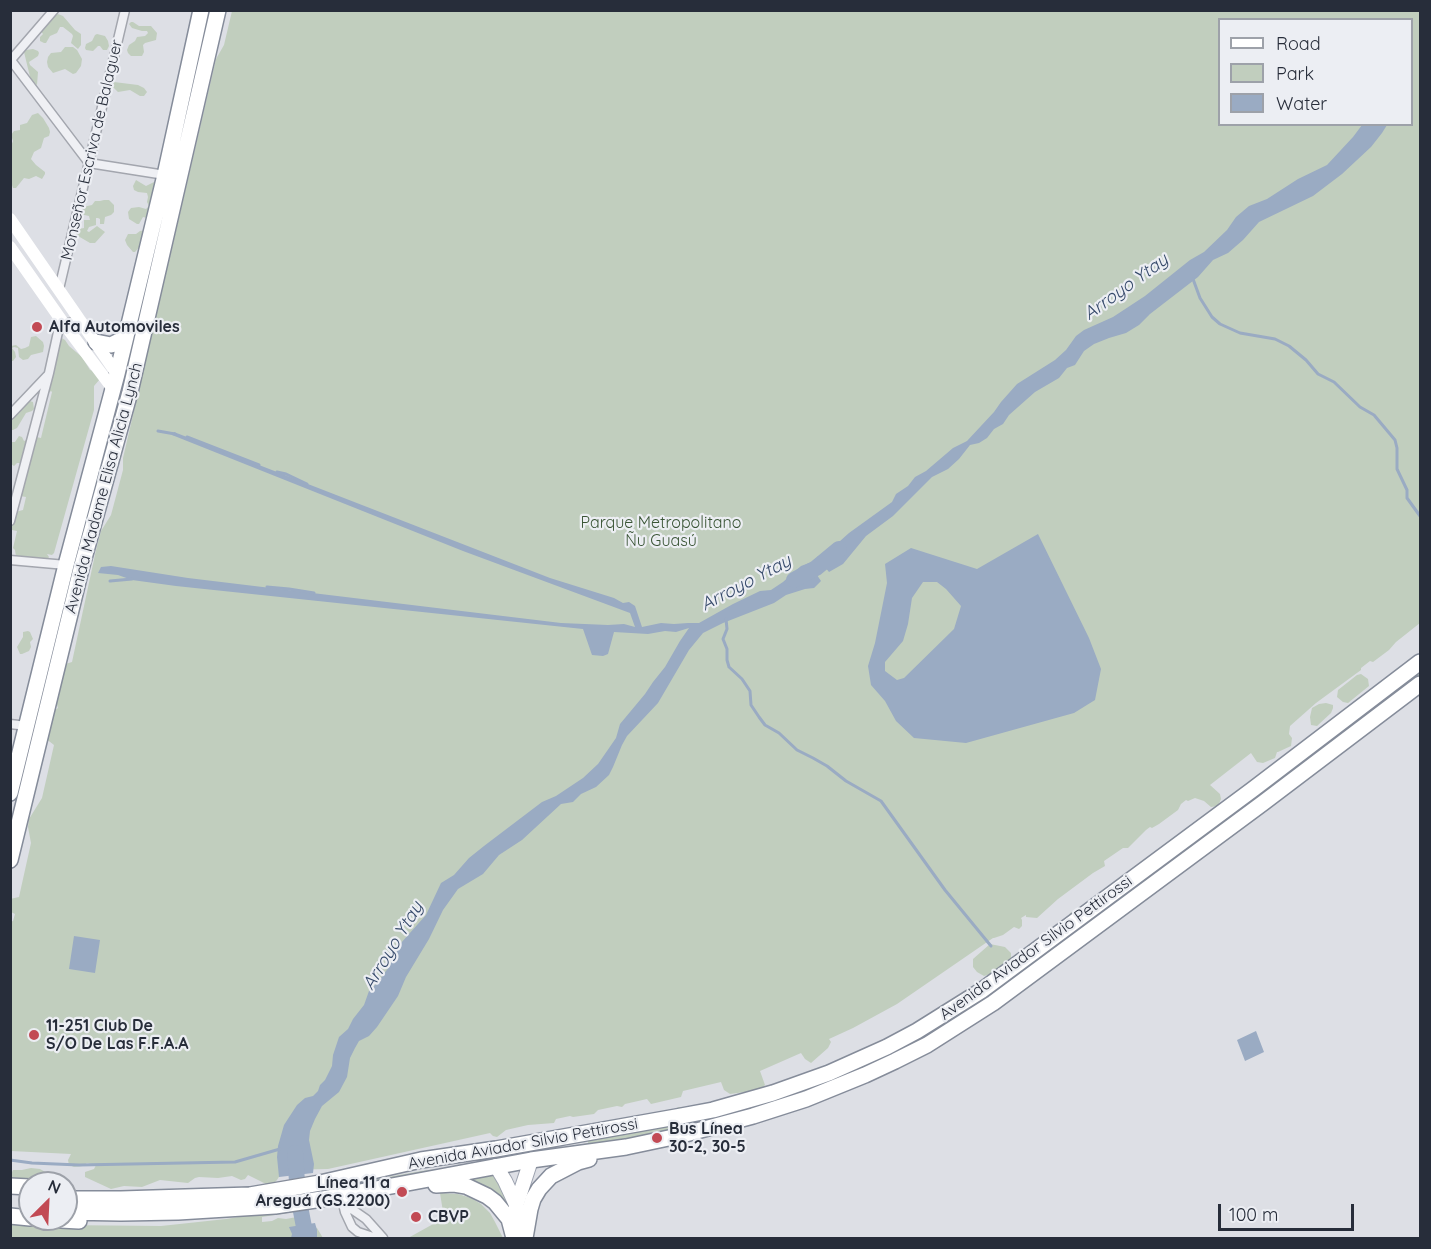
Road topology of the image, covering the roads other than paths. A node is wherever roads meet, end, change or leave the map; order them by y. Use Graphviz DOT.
graph roads {
  1 [pos="54,10"];
  2 [pos="125,10"];
  3 [pos="201,10"];
  4 [pos="218,10"];
  5 [pos="11,60"];
  6 [pos="88,163"];
  7 [pos="165,175"];
  8 [pos="13,227"];
  9 [pos="10,247"];
  10 [pos="59,289"];
  11 [pos="80,320"];
  12 [pos="64,324"];
  13 [pos="128,331"];
  14 [pos="96,342"];
  15 [pos="49,374"];
  16 [pos="115,382"];
  17 [pos="10,415"];
  18 [pos="110,463"];
  19 [pos="10,521"];
  20 [pos="10,560"];
  21 [pos="66,565"];
  22 [pos="1420,662"];
  23 [pos="1420,684"];
  24 [pos="10,724"];
  25 [pos="27,726"];
  26 [pos="10,793"];
  27 [pos="10,860"];
  28 [pos="676,1118"];
  29 [pos="626,1147"];
  30 [pos="531,1160"];
  31 [pos="399,1165"];
  32 [pos="496,1166"];
  33 [pos="403,1183"];
  34 [pos="78,1190"];
  35 [pos="250,1195"];
  36 [pos="78,1199"];
  37 [pos="271,1199"];
  38 [pos="342,1201"];
  39 [pos="516,1206"];
  40 [pos="236,1208"];
  41 [pos="78,1212"];
  42 [pos="78,1221"];
  43 [pos="376,1239"];
  44 [pos="383,1239"];
  45 [pos="515,1239"];
  46 [pos="525,1239"];
  1 -- 5 [label="street"];
  2 -- 6 [label="street, Monseñor Escriva de Balaguer"];
  3 -- 7 [label="highway, Avenida Madame Elisa Alicia Lynch"];
  4 -- 18 [label="highway, Avenida Madame Elisa Alicia Lynch"];
  5 -- 6 [label="street"];
  6 -- 7 [label="street"];
  6 -- 10 [label="street, Monseñor Escriva de Balaguer"];
  7 -- 13 [label="highway, Avenida Madame Elisa Alicia Lynch"];
  8 -- 10 [label="main road"];
  9 -- 12 [label="main road"];
  10 -- 11 [label="main road"];
  11 -- 12 [label="street"];
  11 -- 14 [label="main road"];
  12 -- 15 [label="street"];
  12 -- 16 [label="main road"];
  13 -- 14 [label="highway"];
  13 -- 16 [label="highway, Avenida Madame Elisa Alicia Lynch"];
  14 -- 16 [label="main road"];
  15 -- 17 [label="street"];
  15 -- 19 [label="street"];
  16 -- 18 [label="highway"];
  16 -- 21 [label="highway, Avenida Madame Elisa Alicia Lynch"];
  18 -- 27 [label="highway, Avenida Madame Elisa Alicia Lynch"];
  20 -- 21 [label="street"];
  21 -- 25 [label="highway, Avenida Madame Elisa Alicia Lynch"];
  22 -- 28 [label="highway, Avenida Aviador Silvio Pettirossi"];
  23 -- 29 [label="highway, Avenida Aviador Silvio Pettirossi"];
  24 -- 25 [label="street"];
  25 -- 26 [label="highway, Avenida Madame Elisa Alicia Lynch"];
  28 -- 30 [label="highway"];
  28 -- 31 [label="highway, Avenida Aviador Silvio Pettirossi"];
  29 -- 30 [label="highway, Avenida Aviador Silvio Pettirossi"];
  29 -- 46 [label="highway"];
  30 -- 32 [label="highway, Avenida Aviador Silvio Pettirossi"];
  30 -- 39 [label="main road"];
  31 -- 32 [label="highway"];
  31 -- 37 [label="highway, Avenida Aviador Silvio Pettirossi"];
  32 -- 33 [label="highway, Avenida Aviador Silvio Pettirossi"];
  32 -- 39 [label="main road"];
  33 -- 38 [label="highway, Avenida Aviador Silvio Pettirossi"];
  33 -- 45 [label="highway"];
  34 -- 35 [label="highway"];
  35 -- 36 [label="highway, Avenida Aviador Silvio Pettirossi"];
  35 -- 37 [label="highway, Avenida Aviador Silvio Pettirossi"];
  37 -- 38 [label="highway, Avenida Aviador Silvio Pettirossi"];
  37 -- 40 [label="highway, Avenida Aviador Silvio Pettirossi"];
  38 -- 43 [label="street"];
  38 -- 44 [label="street"];
  39 -- 45 [label="main road"];
  39 -- 46 [label="main road"];
  40 -- 41 [label="highway, Avenida Aviador Silvio Pettirossi"];
  40 -- 42 [label="highway"];
}
